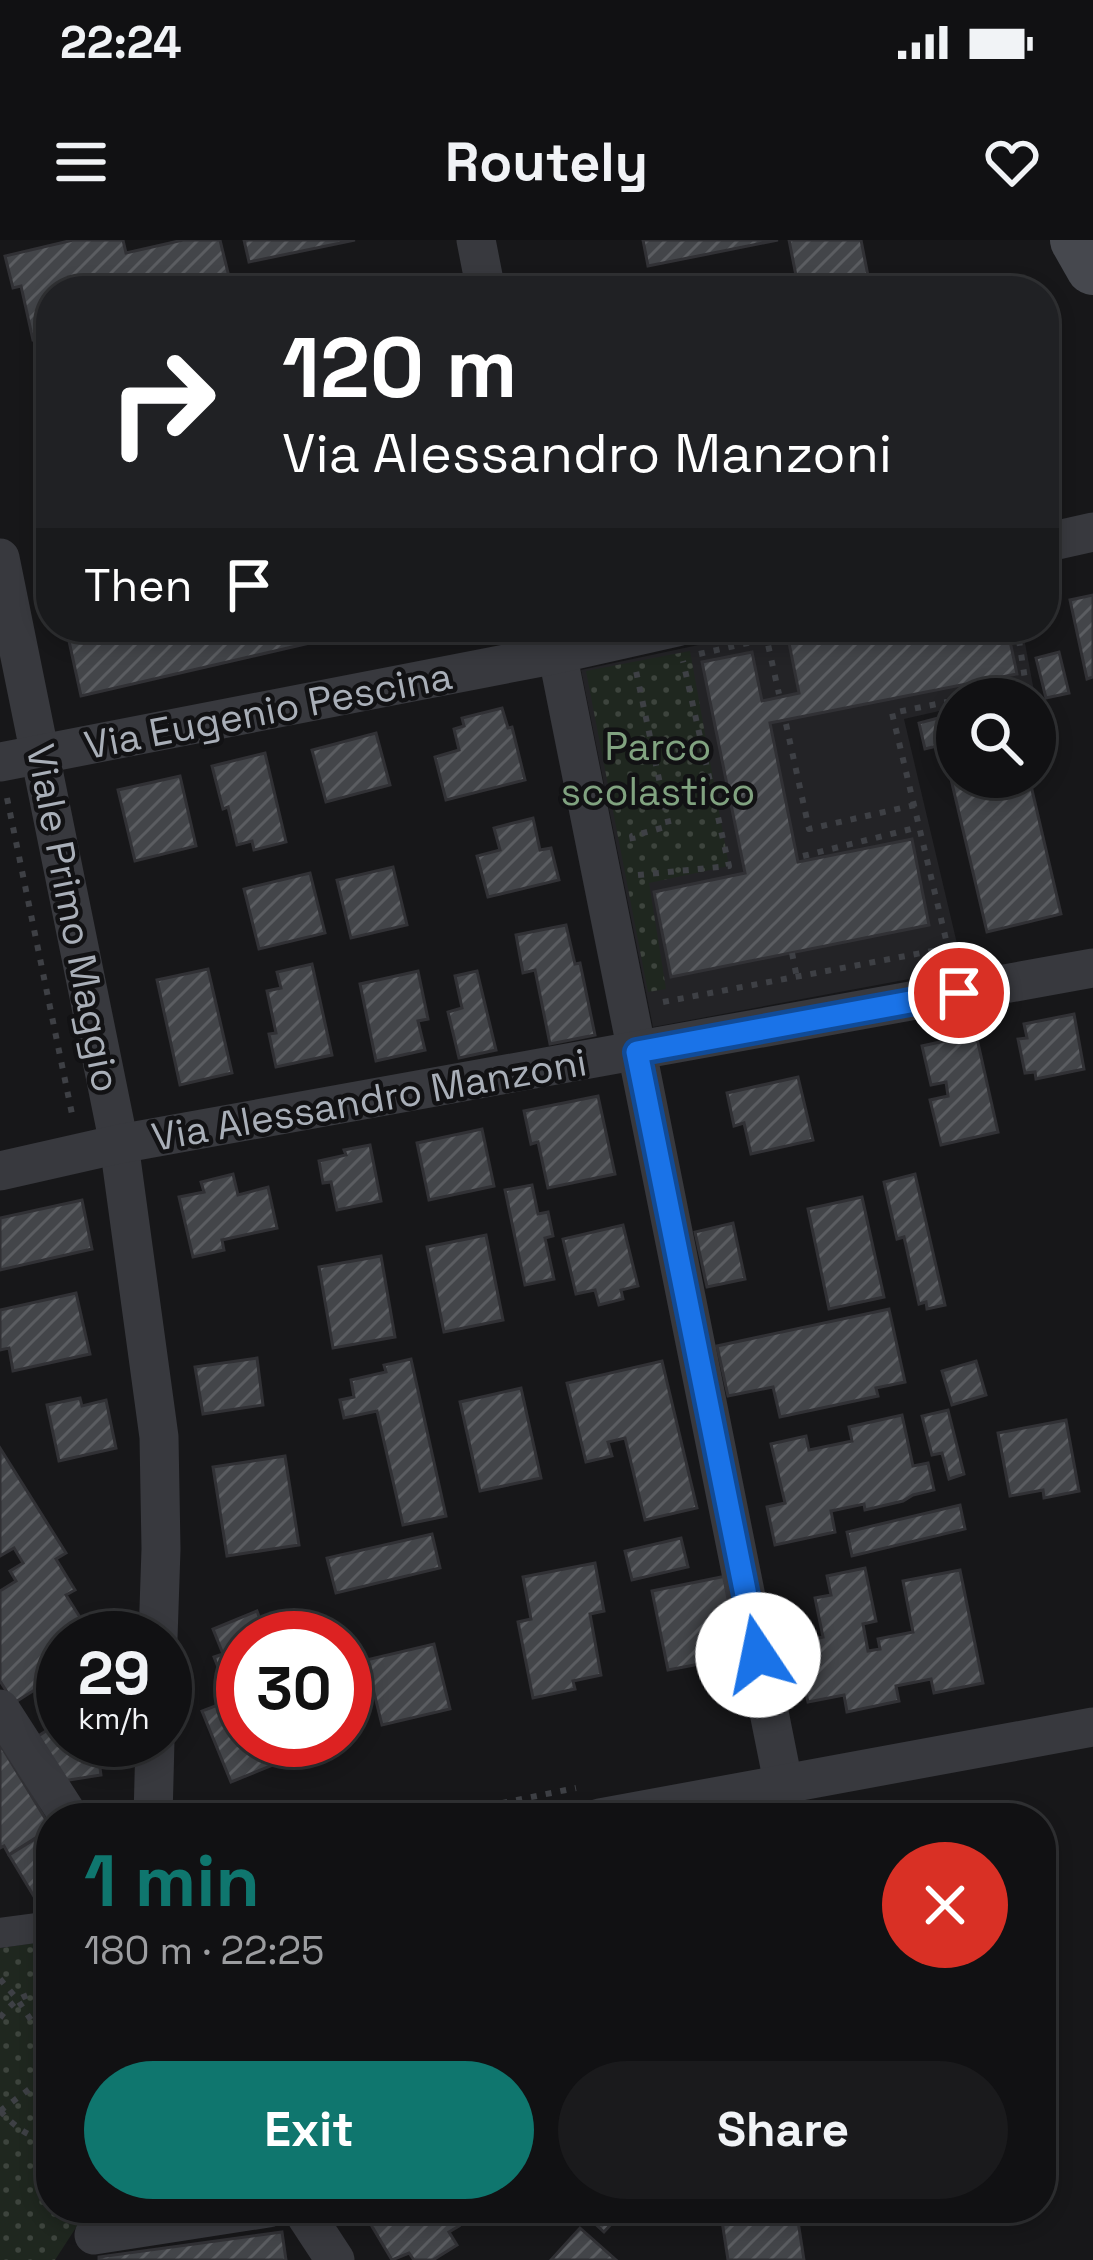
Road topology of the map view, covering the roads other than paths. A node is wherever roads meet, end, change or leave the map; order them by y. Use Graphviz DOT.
graph roads {
  1 [pos="476,240"];
  2 [pos="1077,240"];
  3 [pos="1093,268"];
  4 [pos="483,276"];
  5 [pos="1093,532"];
  6 [pos="1059,540"];
  7 [pos="0,558"];
  8 [pos="550,642"];
  9 [pos="555,642"];
  10 [pos="570,642"];
  11 [pos="676,649"];
  12 [pos="41,754"];
  13 [pos="2,773"];
  14 [pos="1093,968"];
  15 [pos="637,1052"];
  16 [pos="119,1144"];
  17 [pos="0,1171"];
  18 [pos="159,1611"];
  19 [pos="0,1709"];
  20 [pos="1093,1727"];
  21 [pos="154,1767"];
  22 [pos="783,1782"];
  23 [pos="60,1803"];
  24 [pos="153,1803"];
  25 [pos="676,1803"];
  26 [pos="36,1928"];
  27 [pos="0,1933"];
  28 [pos="207,2223"];
  29 [pos="302,2223"];
  30 [pos="310,2223"];
  31 [pos="89,2252"];
  32 [pos="307,2260"];
  33 [pos="335,2260"];
  1 -- 4 [label="street"];
  2 -- 3 [label="main road"];
  5 -- 6 [label="street"];
  7 -- 12 [label="street, Viale Primo Maggio"];
  8 -- 12 [label="street, Via Eugenio Pescina"];
  9 -- 15 [label="street"];
  10 -- 11 [label="street, Via Eugenio Pescina"];
  12 -- 13 [label="street, Via Eugenio Pescina"];
  12 -- 16 [label="street, Viale Primo Maggio"];
  14 -- 15 [label="street, Via Alessandro Manzoni"];
  15 -- 16 [label="street, Via Alessandro Manzoni"];
  15 -- 22 [label="street"];
  16 -- 17 [label="street, Via Alessandro Manzoni"];
  16 -- 18 [label="street, Viale Primo Maggio"];
  19 -- 23 [label="street"];
  20 -- 22 [label="street"];
  21 -- 24 [label="street"];
  22 -- 25 [label="street"];
  26 -- 27 [label="street"];
  28 -- 31 [label="street"];
  29 -- 32 [label="street"];
  30 -- 33 [label="street"];
}
